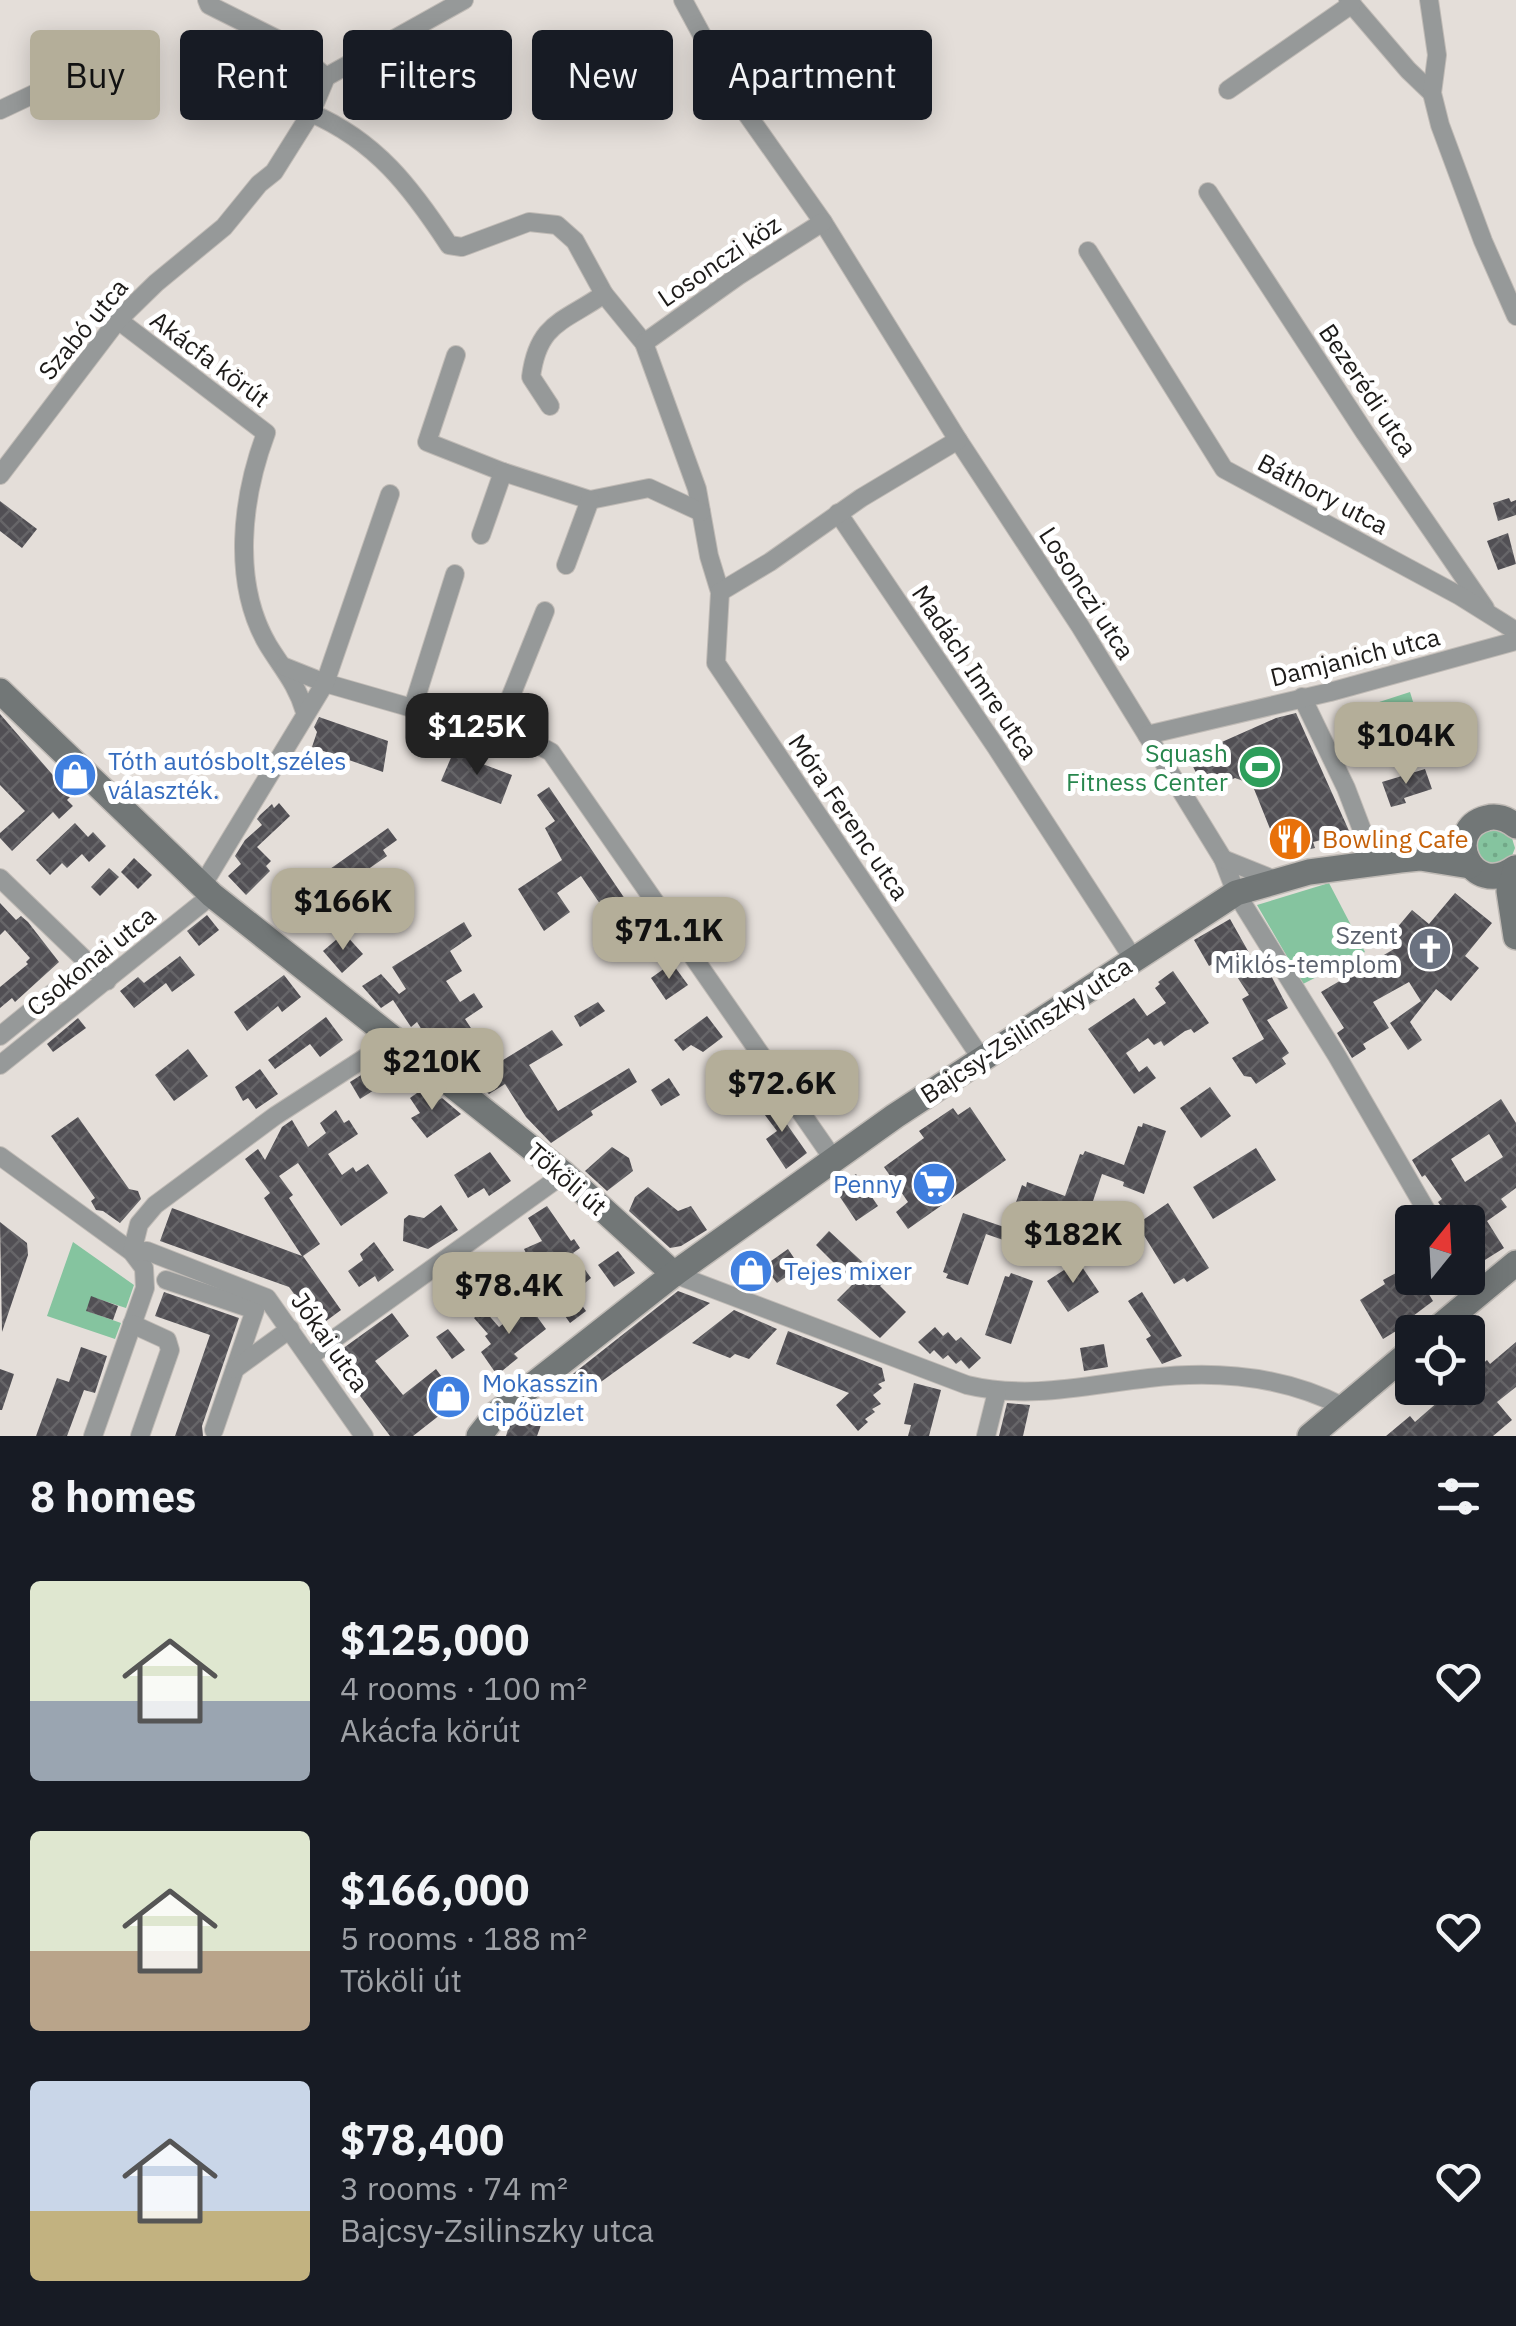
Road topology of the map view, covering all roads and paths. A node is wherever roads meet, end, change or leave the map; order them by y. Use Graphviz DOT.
graph roads {
  1 [pos="206,0"];
  2 [pos="464,0"];
  3 [pos="683,0"];
  4 [pos="1429,0"];
  5 [pos="1350,2"];
  6 [pos="326,77"];
  7 [pos="323,84"];
  8 [pos="1228,90"];
  9 [pos="1432,94"];
  10 [pos="30,95"];
  11 [pos="0,109"];
  12 [pos="323,117"];
  13 [pos="305,120"];
  14 [pos="1208,192"];
  15 [pos="823,222"];
  16 [pos="1088,250"];
  17 [pos="604,294"];
  18 [pos="1516,316"];
  19 [pos="118,320"];
  20 [pos="644,343"];
  21 [pos="456,355"];
  22 [pos="550,406"];
  23 [pos="958,440"];
  24 [pos="503,472"];
  25 [pos="0,475"];
  26 [pos="390,494"];
  27 [pos="590,500"];
  28 [pos="701,512"];
  29 [pos="838,514"];
  30 [pos="482,535"];
  31 [pos="566,565"];
  32 [pos="456,574"];
  33 [pos="720,592"];
  34 [pos="545,611"];
  35 [pos="1489,613"];
  36 [pos="1516,631"];
  37 [pos="1516,641"];
  38 [pos="285,667"];
  39 [pos="325,683"];
  40 [pos="0,690"];
  41 [pos="1302,697"];
  42 [pos="413,707"];
  43 [pos="306,712"];
  44 [pos="496,733"];
  45 [pos="1147,735"];
  46 [pos="1511,814"];
  47 [pos="1223,859"];
  48 [pos="1475,862"];
  49 [pos="1376,864"];
  50 [pos="1516,868"];
  51 [pos="0,878"];
  52 [pos="1275,880"];
  53 [pos="207,891"];
  54 [pos="1242,902"];
  55 [pos="1515,933"];
  56 [pos="1134,960"];
  57 [pos="90,964"];
  58 [pos="107,981"];
  59 [pos="0,1036"];
  60 [pos="394,1039"];
  61 [pos="982,1058"];
  62 [pos="0,1065"];
  63 [pos="0,1156"];
  64 [pos="834,1160"];
  65 [pos="564,1174"];
  66 [pos="1423,1205"];
  67 [pos="132,1252"];
  68 [pos="1516,1263"];
  69 [pos="674,1274"];
  70 [pos="1485,1279"];
  71 [pos="166,1280"];
  72 [pos="1465,1295"];
  73 [pos="1448,1315"];
  74 [pos="132,1324"];
  75 [pos="290,1329"];
  76 [pos="309,1357"];
  77 [pos="1395,1364"];
  78 [pos="235,1369"];
  79 [pos="997,1392"];
  80 [pos="1344,1407"];
  81 [pos="214,1430"];
  82 [pos="480,1435"];
  83 [pos="94,1436"];
  84 [pos="140,1436"];
  85 [pos="364,1436"];
  86 [pos="986,1436"];
  87 [pos="1310,1436"];
  1 -- 6 [label="street"];
  2 -- 6 [label="street"];
  3 -- 15 [label="street, Losonczi utca"];
  4 -- 9 [label="street"];
  5 -- 8 [label="street"];
  5 -- 9 [label="street"];
  6 -- 7 [label="street, Szabó utca"];
  9 -- 18 [label="street"];
  10 -- 11 [label="street"];
  12 -- 17 [label="street"];
  13 -- 19 [label="street, Szabó utca"];
  14 -- 35 [label="street, Bezerédi utca"];
  15 -- 20 [label="street, Losonczi köz"];
  15 -- 23 [label="street, Losonczi utca"];
  16 -- 35 [label="street, Báthory utca"];
  17 -- 20 [label="street"];
  17 -- 22 [label="street"];
  19 -- 25 [label="street, Szabó utca"];
  19 -- 38 [label="street, Akácfa körút"];
  20 -- 28 [label="street"];
  21 -- 24 [label="street"];
  23 -- 29 [label="street"];
  23 -- 45 [label="street, Losonczi utca"];
  24 -- 27 [label="street"];
  24 -- 30 [label="street"];
  26 -- 39 [label="street"];
  27 -- 28 [label="street"];
  27 -- 31 [label="street"];
  28 -- 33 [label="street"];
  29 -- 33 [label="street"];
  29 -- 56 [label="street, Madách Imre utca"];
  32 -- 42 [label="street"];
  33 -- 61 [label="street, Móra Ferenc utca"];
  34 -- 44 [label="street"];
  35 -- 36 [label="street, Báthory utca"];
  37 -- 41 [label="street, Damjanich utca"];
  38 -- 39 [label="street"];
  38 -- 43 [label="street, Akácfa körút"];
  39 -- 42 [label="street"];
  39 -- 43 [label="street"];
  40 -- 53 [label="street, Tököli út"];
  41 -- 45 [label="street, Damjanich utca"];
  41 -- 49 [label="street"];
  42 -- 44 [label="street"];
  43 -- 53 [label="street"];
  44 -- 64 [label="street"];
  45 -- 47 [label="street, Losonczi utca"];
  46 -- 48 [label="street"];
  47 -- 52 [label="street"];
  47 -- 54 [label="street, Losonczi utca"];
  48 -- 49 [label="street, Bajcsy-Zsilinszky utca"];
  48 -- 50 [label="street, Bajcsy-Zsilinszky utca"];
  48 -- 55 [label="street"];
  49 -- 52 [label="street, Bajcsy-Zsilinszky utca"];
  50 -- 55 [label="street"];
  51 -- 57 [label="street"];
  52 -- 54 [label="street, Bajcsy-Zsilinszky utca"];
  53 -- 58 [label="street, Csokonai utca"];
  53 -- 60 [label="street, Tököli út"];
  54 -- 56 [label="street, Bajcsy-Zsilinszky utca"];
  54 -- 66 [label="street, Losonczi utca"];
  56 -- 61 [label="street, Bajcsy-Zsilinszky utca"];
  57 -- 58 [label="street"];
  57 -- 59 [label="street"];
  58 -- 62 [label="street, Csokonai utca"];
  60 -- 65 [label="street, Tököli út"];
  60 -- 67 [label="street"];
  61 -- 64 [label="street, Bajcsy-Zsilinszky utca"];
  63 -- 67 [label="street, Jókai utca"];
  64 -- 69 [label="street, Bajcsy-Zsilinszky utca"];
  65 -- 69 [label="street, Tököli út"];
  65 -- 76 [label="street"];
  67 -- 74 [label="street"];
  67 -- 75 [label="street, Jókai utca"];
  68 -- 70 [label="street"];
  69 -- 79 [label="street, Tököli út"];
  69 -- 82 [label="street, Bajcsy-Zsilinszky utca"];
  71 -- 78 [label="street"];
  72 -- 73 [label="street"];
  74 -- 83 [label="street"];
  74 -- 84 [label="street"];
  75 -- 76 [label="street, Jókai utca"];
  75 -- 78 [label="street"];
  76 -- 85 [label="street, Jókai utca"];
  77 -- 80 [label="street"];
  78 -- 81 [label="street"];
  79 -- 80 [label="street, Tököli út"];
  79 -- 86 [label="street"];
  80 -- 87 [label="street"];
}
